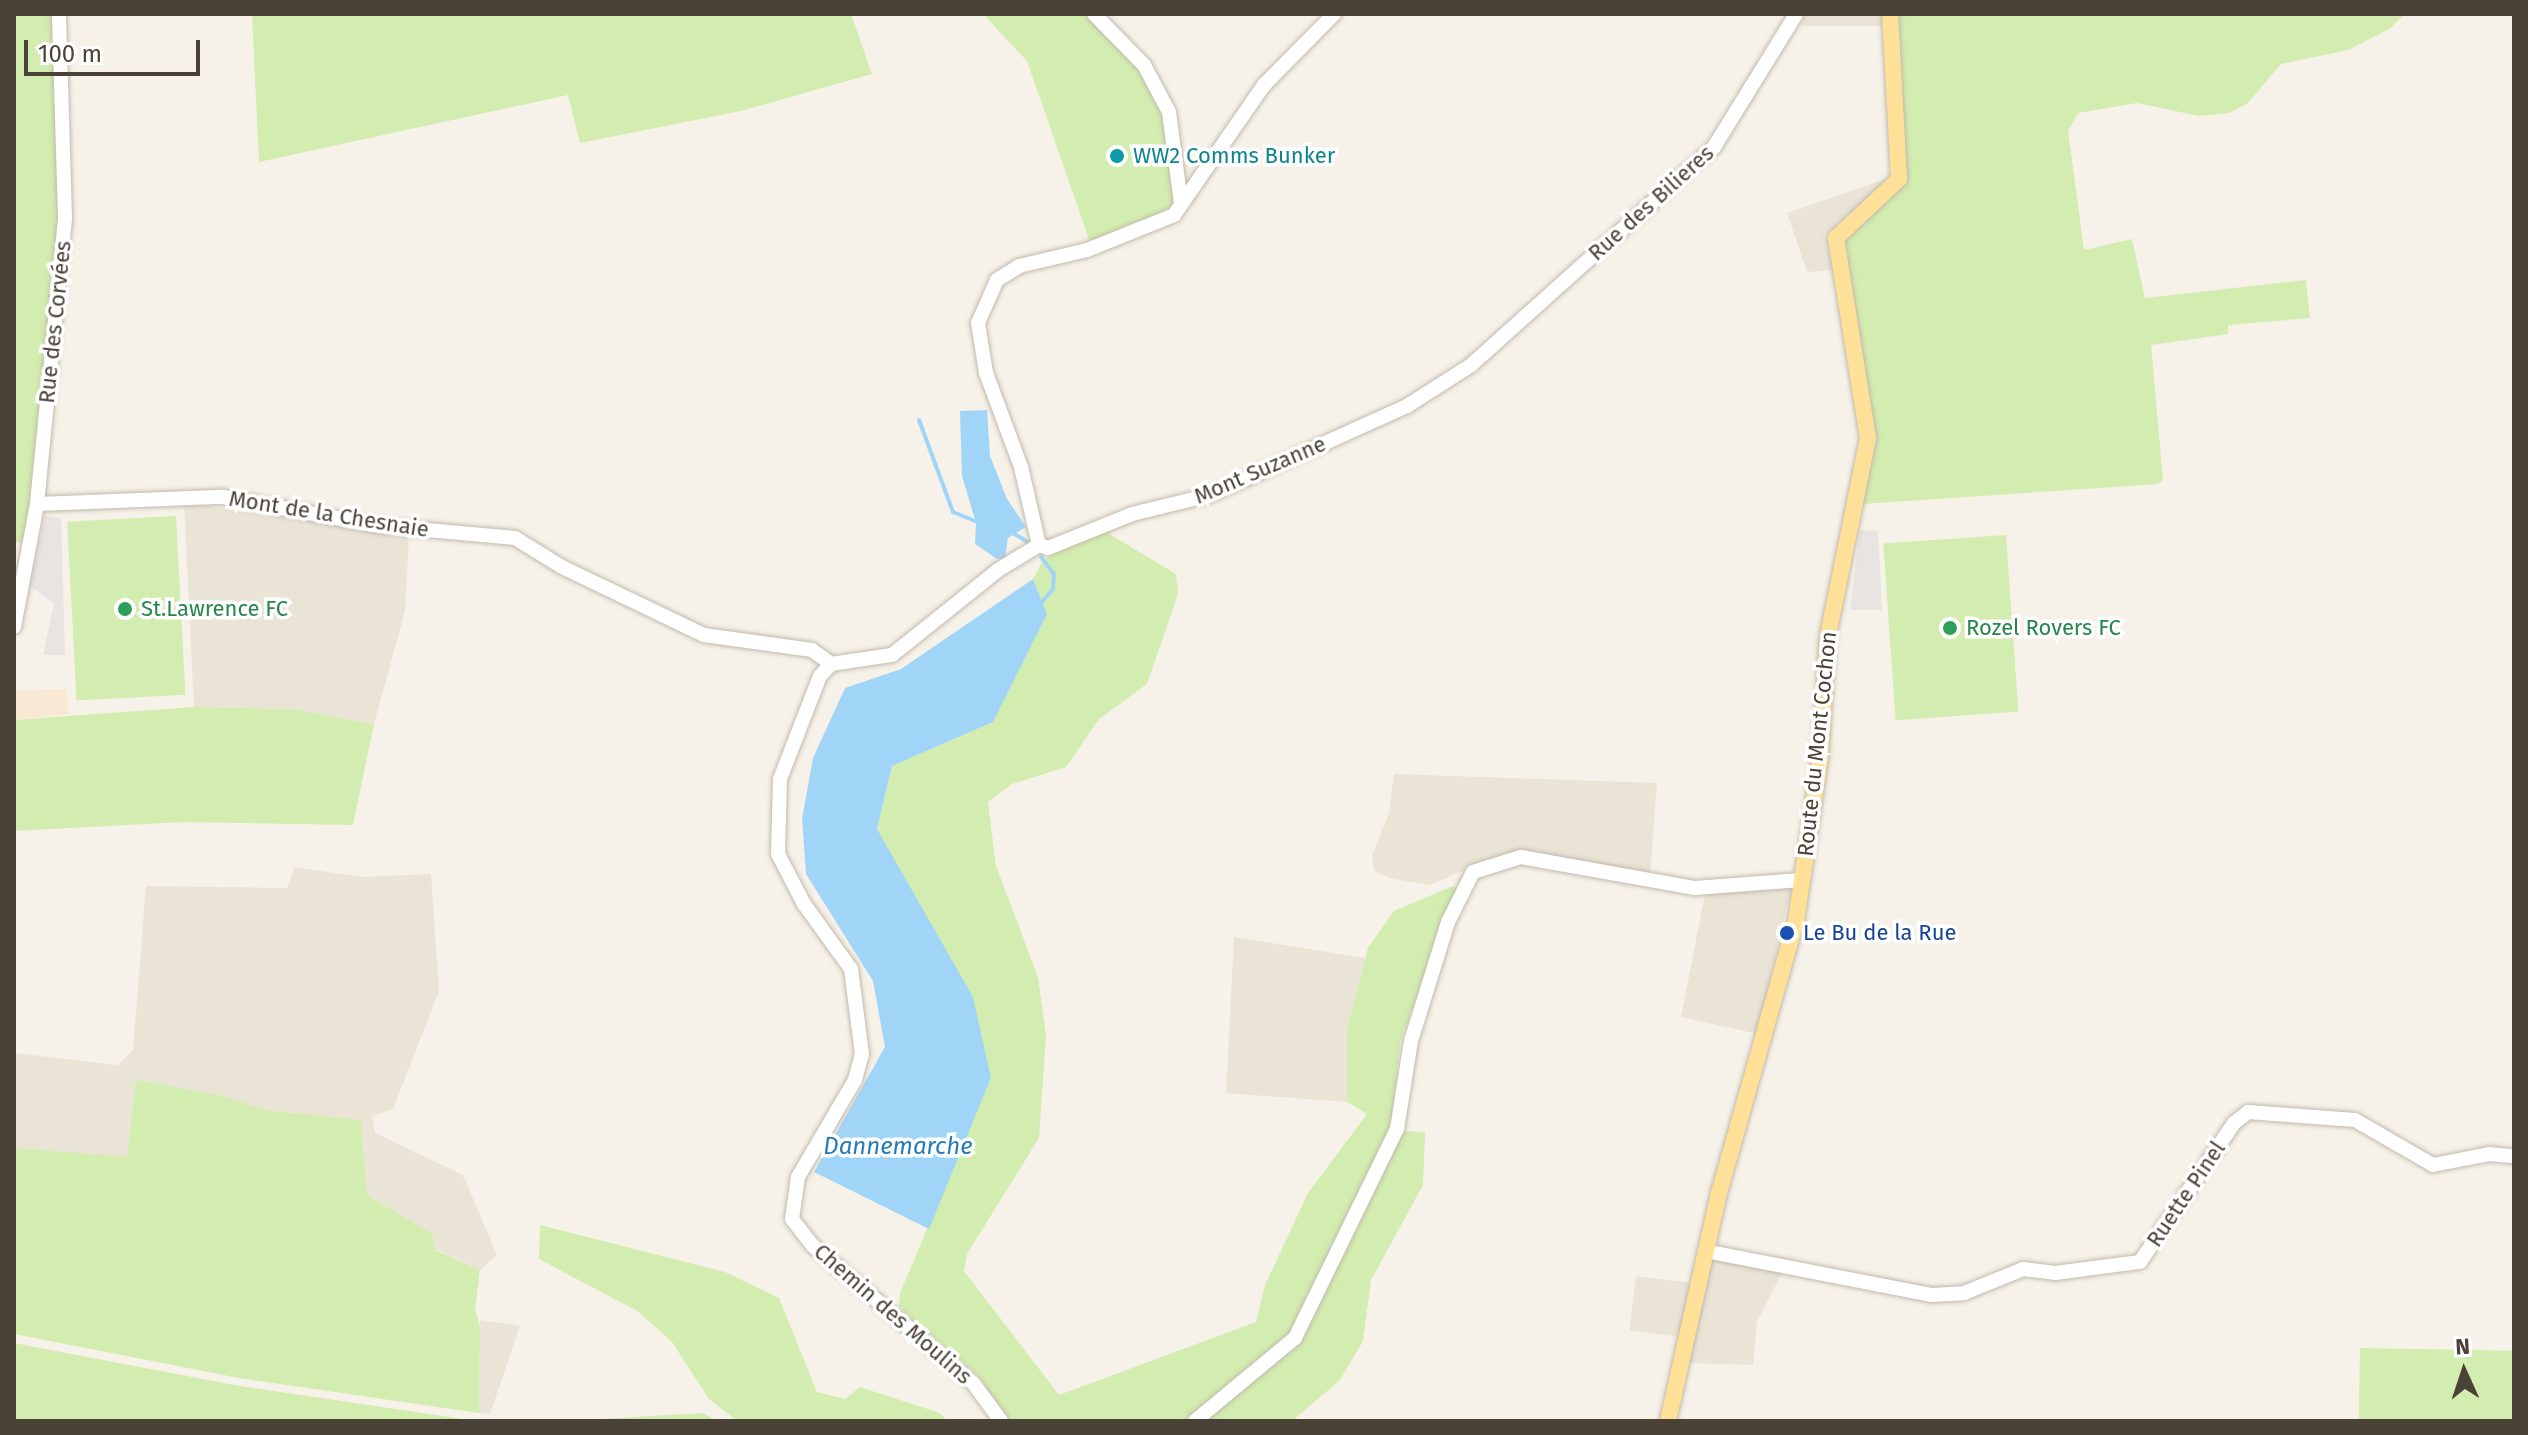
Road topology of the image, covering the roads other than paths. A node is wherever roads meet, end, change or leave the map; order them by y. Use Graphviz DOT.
graph roads {
  1 [pos="59,14"];
  2 [pos="1094,14"];
  3 [pos="1334,14"];
  4 [pos="1796,14"];
  5 [pos="1890,14"];
  6 [pos="1181,203"];
  7 [pos="1471,365"];
  8 [pos="37,504"];
  9 [pos="1039,545"];
  10 [pos="14,627"];
  11 [pos="831,664"];
  12 [pos="1801,880"];
  13 [pos="2514,1156"];
  14 [pos="1705,1251"];
  15 [pos="1001,1421"];
  16 [pos="1195,1421"];
  17 [pos="1668,1421"];
  1 -- 8 [label="street, Rue des Corvées"];
  2 -- 6 [label="street"];
  3 -- 6 [label="street"];
  4 -- 7 [label="street, Rue des Bilieres"];
  5 -- 12 [label="main road, Route du Mont Cochon"];
  6 -- 9 [label="street"];
  7 -- 9 [label="street, Mont Suzanne"];
  8 -- 10 [label="street, Rue des Corvées"];
  8 -- 11 [label="street, Mont de la Chesnaie"];
  9 -- 11 [label="street"];
  11 -- 15 [label="street, Chemin des Moulins"];
  12 -- 14 [label="main road, Route du Mont Cochon"];
  12 -- 16 [label="street"];
  13 -- 14 [label="street, Ruette Pinel"];
  14 -- 17 [label="main road, Route du Mont Cochon"];
}
